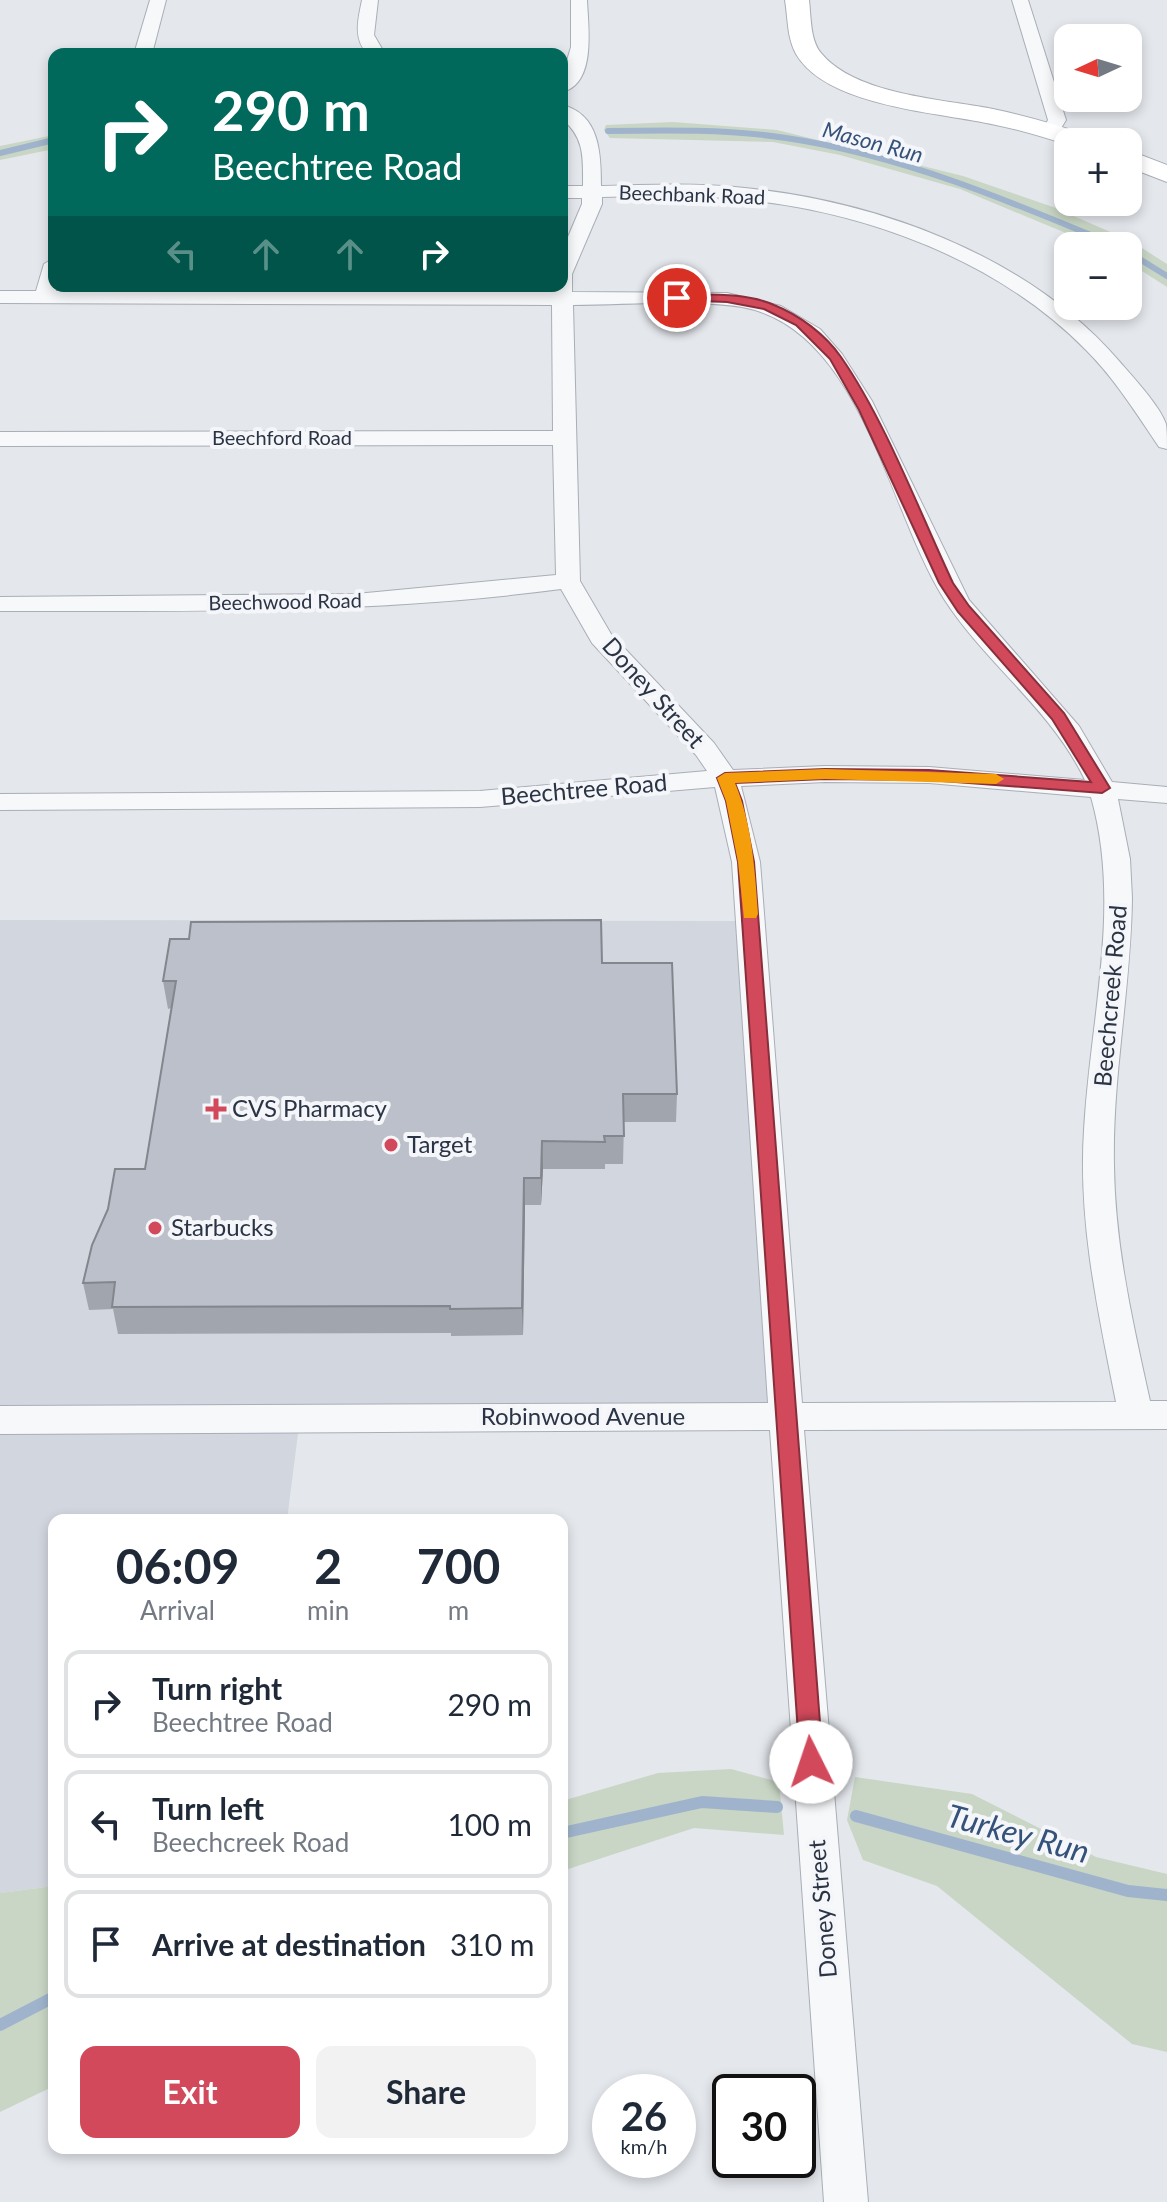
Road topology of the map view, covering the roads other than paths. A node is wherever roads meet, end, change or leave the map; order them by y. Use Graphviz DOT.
graph roads {
  1 [pos="158,0"];
  2 [pos="370,0"];
  3 [pos="579,0"];
  4 [pos="797,0"];
  5 [pos="1020,0"];
  6 [pos="145,48"];
  7 [pos="372,48"];
  8 [pos="568,82"];
  9 [pos="568,115"];
  10 [pos="1051,131"];
  11 [pos="1054,132"];
  12 [pos="1142,164"];
  13 [pos="1167,174"];
  14 [pos="568,192"];
  15 [pos="592,192"];
  16 [pos="568,260"];
  17 [pos="48,284"];
  18 [pos="563,292"];
  19 [pos="0,297"];
  20 [pos="44,297"];
  21 [pos="563,298"];
  22 [pos="563,438"];
  23 [pos="0,439"];
  24 [pos="1167,442"];
  25 [pos="568,581"];
  26 [pos="0,604"];
  27 [pos="725,778"];
  28 [pos="1102,788"];
  29 [pos="1167,795"];
  30 [pos="0,802"];
  31 [pos="1152,1415"];
  32 [pos="786,1416"];
  33 [pos="0,1420"];
  34 [pos="846,2202"];
  1 -- 6 [label="street"];
  2 -- 7 [label="street"];
  3 -- 8 [label="street"];
  4 -- 10 [label="street"];
  5 -- 10 [label="street"];
  9 -- 15 [label="street, Doney Street"];
  10 -- 11 [label="street"];
  12 -- 13 [label="street"];
  14 -- 15 [label="street, Beechbank Road"];
  15 -- 16 [label="street, Doney Street"];
  15 -- 24 [label="street, Beechbank Road"];
  17 -- 20 [label="street"];
  18 -- 21 [label="street, Doney Street"];
  19 -- 20 [label="street, Beechcreek Road"];
  20 -- 21 [label="street, Beechcreek Road"];
  21 -- 22 [label="street, Doney Street"];
  21 -- 28 [label="street, Beechcreek Road"];
  22 -- 23 [label="street, Beechford Road"];
  22 -- 25 [label="street, Doney Street"];
  25 -- 26 [label="street, Beechwood Road"];
  25 -- 27 [label="street, Doney Street"];
  27 -- 28 [label="street, Beechtree Road"];
  27 -- 30 [label="street, Beechtree Road"];
  27 -- 32 [label="street, Doney Street"];
  28 -- 29 [label="street, Beechtree Road"];
  28 -- 31 [label="street, Beechcreek Road"];
  31 -- 32 [label="street, Robinwood Avenue"];
  32 -- 33 [label="street, Robinwood Avenue"];
  32 -- 34 [label="street, Doney Street"];
}
